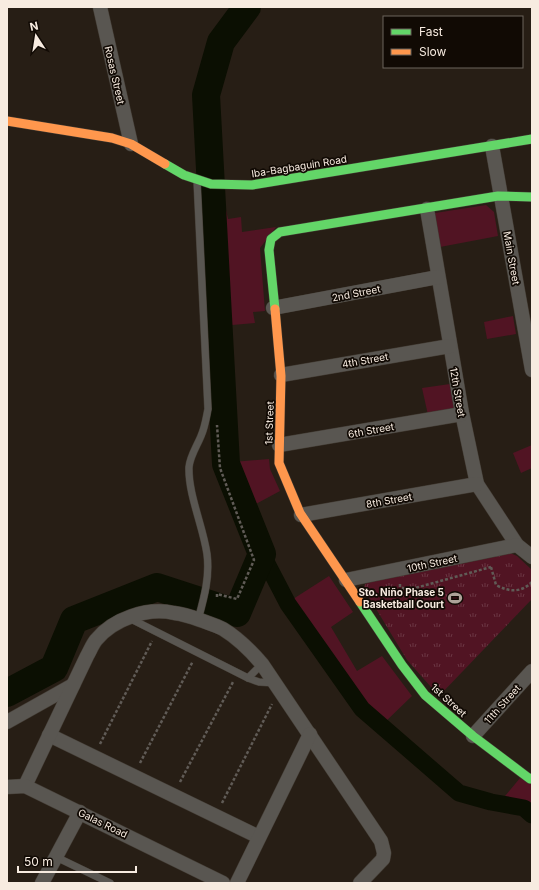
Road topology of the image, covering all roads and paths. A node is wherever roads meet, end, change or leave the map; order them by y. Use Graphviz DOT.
graph roads {
  1 [pos="100,7"];
  2 [pos="7,122"];
  3 [pos="532,139"];
  4 [pos="131,144"];
  5 [pos="492,146"];
  6 [pos="197,180"];
  7 [pos="501,196"];
  8 [pos="532,197"];
  9 [pos="427,209"];
  10 [pos="438,278"];
  11 [pos="273,308"];
  12 [pos="450,346"];
  13 [pos="532,370"];
  14 [pos="281,375"];
  15 [pos="462,414"];
  16 [pos="217,421"];
  17 [pos="279,445"];
  18 [pos="477,484"];
  19 [pos="301,515"];
  20 [pos="517,545"];
  21 [pos="532,557"];
  22 [pos="346,580"];
  23 [pos="398,580"];
  24 [pos="532,582"];
  25 [pos="217,597"];
  26 [pos="199,615"];
  27 [pos="128,618"];
  28 [pos="157,632"];
  29 [pos="197,652"];
  30 [pos="262,664"];
  31 [pos="532,672"];
  32 [pos="238,673"];
  33 [pos="248,678"];
  34 [pos="73,685"];
  35 [pos="277,686"];
  36 [pos="7,722"];
  37 [pos="310,734"];
  38 [pos="49,735"];
  39 [pos="473,736"];
  40 [pos="94,757"];
  41 [pos="133,776"];
  42 [pos="532,778"];
  43 [pos="25,786"];
  44 [pos="7,787"];
  45 [pos="173,795"];
  46 [pos="80,812"];
  47 [pos="216,816"];
  48 [pos="259,837"];
  49 [pos="56,857"];
  50 [pos="42,883"];
  51 [pos="110,883"];
  52 [pos="223,883"];
  53 [pos="237,883"];
  54 [pos="360,883"];
  1 -- 4 [label="street, Rosas Street"];
  2 -- 4 [label="street, Iba-Bagbaguin Road"];
  3 -- 5 [label="street, Iba-Bagbaguin Road"];
  4 -- 6 [label="street, Iba-Bagbaguin Road"];
  5 -- 6 [label="street, Iba-Bagbaguin Road"];
  5 -- 7 [label="street, Main Street"];
  6 -- 26 [label="lane"];
  7 -- 8 [label="street, 1st Street"];
  7 -- 9 [label="street, 1st Street"];
  7 -- 13 [label="street, Main Street"];
  9 -- 10 [label="street, 12th Street"];
  9 -- 11 [label="street, 1st Street"];
  10 -- 11 [label="street, 2nd Street"];
  10 -- 12 [label="street, 12th Street"];
  11 -- 14 [label="street, 1st Street"];
  12 -- 14 [label="street, 4th Street"];
  12 -- 15 [label="street, 12th Street"];
  14 -- 17 [label="street, 1st Street"];
  15 -- 17 [label="street, 6th Street"];
  15 -- 18 [label="street, 12th Street"];
  16 -- 25 [label="path"];
  17 -- 19 [label="street, 1st Street"];
  18 -- 19 [label="street, 8th Street"];
  18 -- 20 [label="street, 12th Street"];
  19 -- 22 [label="street, 1st Street"];
  20 -- 21 [label="street, 12th Street"];
  20 -- 22 [label="street, 10th Street"];
  22 -- 39 [label="street, 1st Street"];
  23 -- 24 [label="path"];
  26 -- 27 [label="street"];
  26 -- 30 [label="street"];
  27 -- 28 [label="lane"];
  27 -- 34 [label="street"];
  28 -- 29 [label="lane"];
  28 -- 40 [label="path"];
  29 -- 32 [label="lane"];
  29 -- 41 [label="path"];
  30 -- 33 [label="lane"];
  30 -- 35 [label="street"];
  31 -- 39 [label="street, 11th Street"];
  32 -- 33 [label="lane"];
  32 -- 45 [label="path"];
  33 -- 35 [label="lane"];
  34 -- 36 [label="street"];
  34 -- 38 [label="street"];
  35 -- 37 [label="street"];
  35 -- 47 [label="path"];
  37 -- 48 [label="street"];
  37 -- 54 [label="street"];
  38 -- 40 [label="street"];
  38 -- 43 [label="street"];
  39 -- 42 [label="street, 1st Street"];
  40 -- 41 [label="street"];
  41 -- 45 [label="street"];
  43 -- 44 [label="street"];
  43 -- 46 [label="street, Galas Road"];
  45 -- 47 [label="street"];
  46 -- 49 [label="street"];
  46 -- 52 [label="street, Galas Road"];
  47 -- 48 [label="street"];
  48 -- 53 [label="street"];
  49 -- 50 [label="street"];
  49 -- 51 [label="lane"];
}
